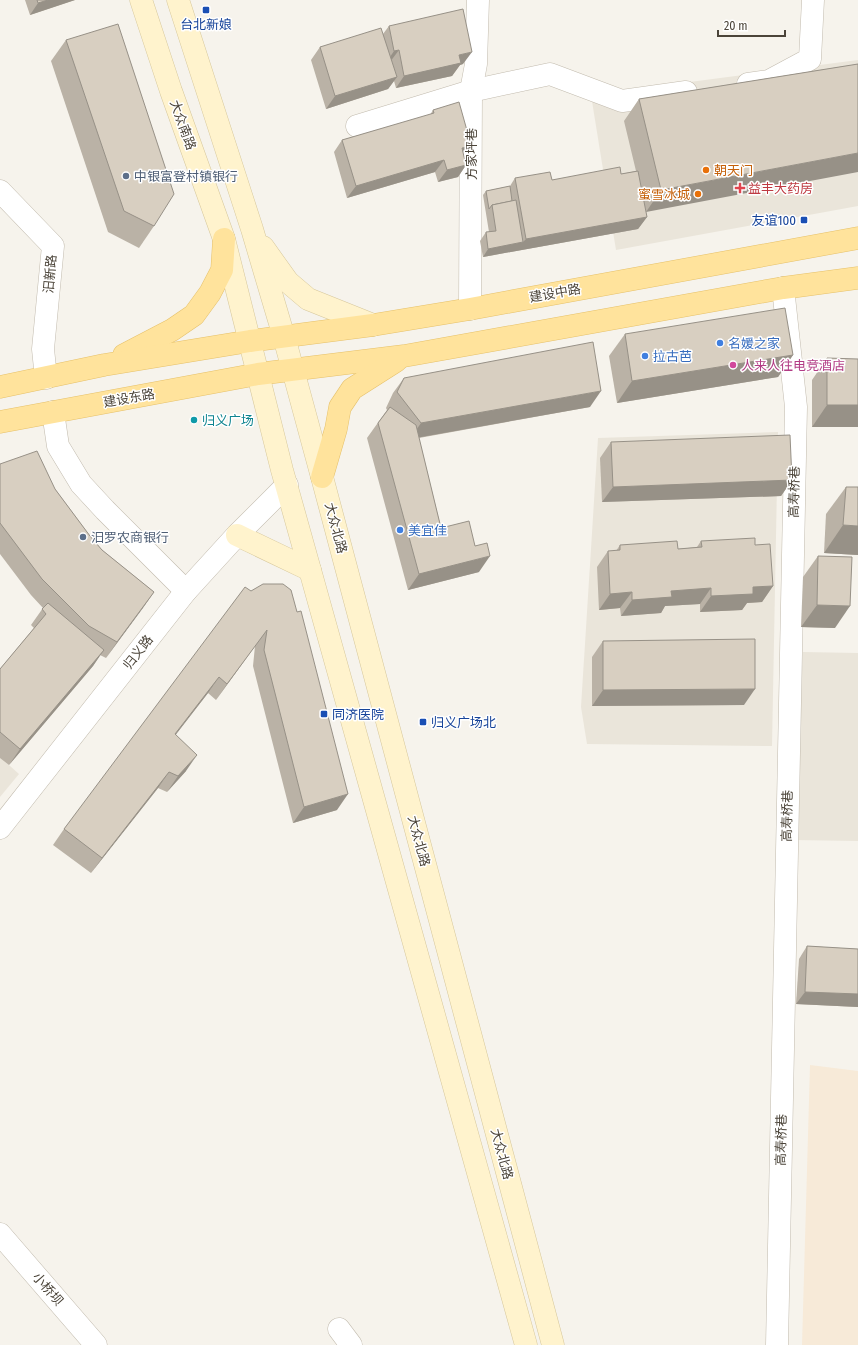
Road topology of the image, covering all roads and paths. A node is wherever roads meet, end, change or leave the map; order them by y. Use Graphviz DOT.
graph roads {
  1 [pos="141,0"];
  2 [pos="178,0"];
  3 [pos="478,0"];
  4 [pos="812,0"];
  5 [pos="730,86"];
  6 [pos="707,90"];
  7 [pos="471,91"];
  8 [pos="358,126"];
  9 [pos="0,192"];
  10 [pos="0,210"];
  11 [pos="252,229"];
  12 [pos="858,238"];
  13 [pos="224,239"];
  14 [pos="53,246"];
  15 [pos="858,278"];
  16 [pos="783,288"];
  17 [pos="470,309"];
  18 [pos="373,325"];
  19 [pos="284,337"];
  20 [pos="250,341"];
  21 [pos="404,356"];
  22 [pos="104,365"];
  23 [pos="292,371"];
  24 [pos="258,374"];
  25 [pos="46,378"];
  26 [pos="0,387"];
  27 [pos="53,412"];
  28 [pos="0,422"];
  29 [pos="284,478"];
  30 [pos="322,478"];
  31 [pos="237,535"];
  32 [pos="310,570"];
  33 [pos="182,587"];
  34 [pos="0,808"];
  35 [pos="0,828"];
  36 [pos="0,1234"];
  37 [pos="96,1345"];
  38 [pos="526,1345"];
  39 [pos="553,1345"];
  40 [pos="776,1345"];
  1 -- 13 [label="main road, 大众南路"];
  2 -- 11 [label="main road"];
  3 -- 7 [label="street, 方家坪巷"];
  4 -- 5 [label="street"];
  6 -- 7 [label="street"];
  7 -- 8 [label="street"];
  7 -- 17 [label="street, 方家坪巷"];
  9 -- 14 [label="street, 汨新路"];
  10 -- 14 [label="street"];
  11 -- 18 [label="main road"];
  11 -- 19 [label="main road"];
  12 -- 17 [label="main road, 建设中路"];
  13 -- 20 [label="main road, 大众南路"];
  13 -- 22 [label="main road"];
  14 -- 25 [label="street, 汨新路"];
  15 -- 16 [label="main road"];
  16 -- 21 [label="main road"];
  16 -- 40 [label="street, 高寿桥巷"];
  17 -- 18 [label="main road, 建设中路"];
  18 -- 19 [label="main road, 建设中路"];
  19 -- 20 [label="main road, 建设中路"];
  19 -- 23 [label="main road, 大众北路"];
  20 -- 22 [label="main road"];
  20 -- 24 [label="main road"];
  21 -- 23 [label="main road"];
  21 -- 30 [label="main road"];
  22 -- 25 [label="main road"];
  23 -- 24 [label="main road"];
  23 -- 30 [label="main road, 大众北路"];
  24 -- 27 [label="main road, 建设东路"];
  24 -- 29 [label="main road"];
  25 -- 26 [label="main road"];
  27 -- 28 [label="main road, 建设东路"];
  27 -- 33 [label="street"];
  29 -- 31 [label="street, 归义路"];
  29 -- 32 [label="main road"];
  29 -- 33 [label="street"];
  30 -- 39 [label="main road, 大众北路"];
  31 -- 32 [label="main road"];
  31 -- 33 [label="street, 归义路"];
  32 -- 38 [label="main road"];
  33 -- 34 [label="street"];
  33 -- 35 [label="street, 归义路"];
  36 -- 37 [label="street, 小桥坝"];
}
